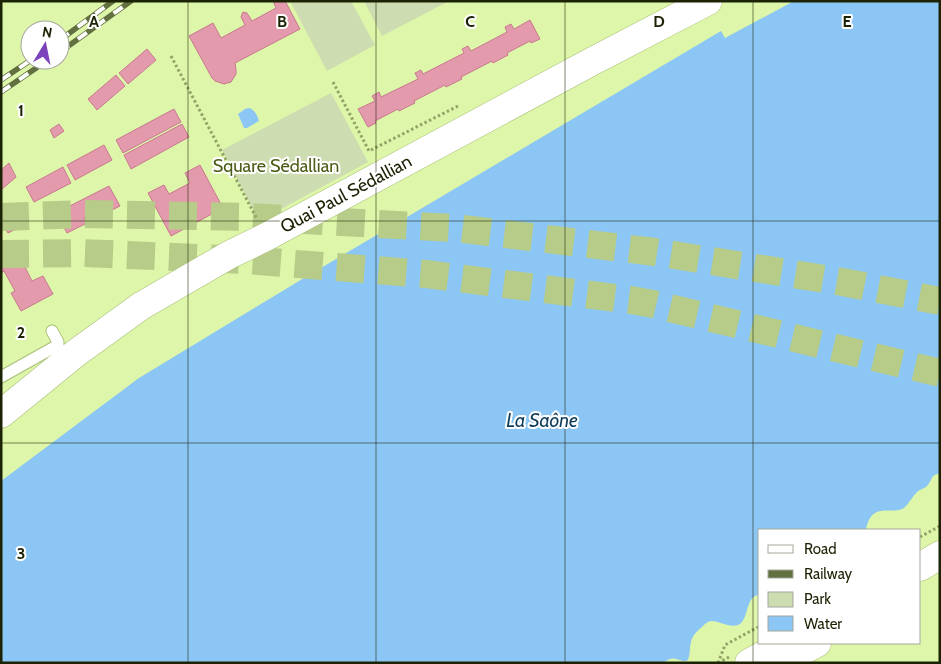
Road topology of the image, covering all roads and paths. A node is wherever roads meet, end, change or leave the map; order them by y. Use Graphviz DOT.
graph roads {
  1 [pos="708,1"];
  2 [pos="171,56"];
  3 [pos="333,82"];
  4 [pos="467,101"];
  5 [pos="266,237"];
  6 [pos="52,331"];
  7 [pos="1,377"];
  8 [pos="1,414"];
  9 [pos="940,526"];
  10 [pos="921,536"];
  11 [pos="940,555"];
  12 [pos="921,566"];
  13 [pos="940,574"];
  14 [pos="921,584"];
  15 [pos="758,627"];
  16 [pos="812,644"];
  17 [pos="772,656"];
  18 [pos="718,663"];
  1 -- 5 [label="main road, Quai Paul Sédallian"];
  2 -- 5 [label="path"];
  3 -- 4 [label="path"];
  5 -- 8 [label="main road, Quai Paul Sédallian"];
  6 -- 7 [label="lane"];
  9 -- 10 [label="path"];
  11 -- 12 [label="main road"];
  13 -- 14 [label="main road"];
  15 -- 18 [label="path"];
  16 -- 17 [label="main road"];
}
